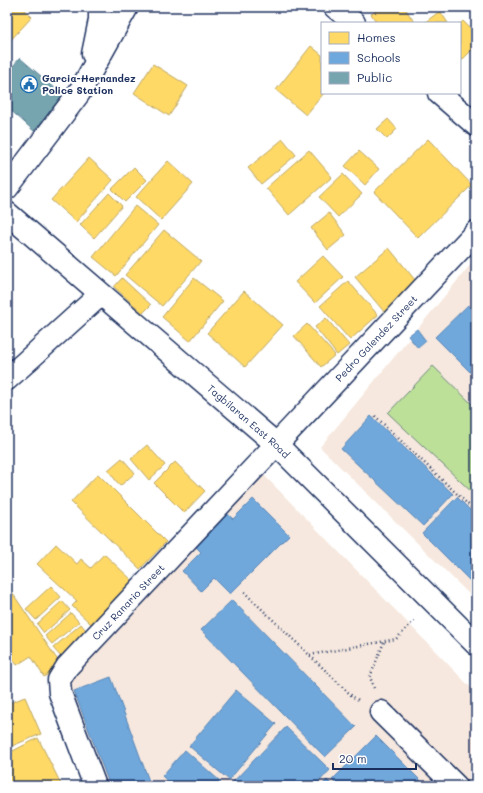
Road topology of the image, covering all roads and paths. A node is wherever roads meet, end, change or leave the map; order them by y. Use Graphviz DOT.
graph roads {
  1 [pos="100,7"];
  2 [pos="127,7"];
  3 [pos="335,7"];
  4 [pos="353,22"];
  5 [pos="79,93"];
  6 [pos="440,94"];
  7 [pos="476,125"];
  8 [pos="7,188"];
  9 [pos="7,213"];
  10 [pos="476,232"];
  11 [pos="100,295"];
  12 [pos="7,379"];
  13 [pos="375,416"];
  14 [pos="276,444"];
  15 [pos="476,512"];
  16 [pos="244,592"];
  17 [pos="433,601"];
  18 [pos="384,642"];
  19 [pos="476,644"];
  20 [pos="310,655"];
  21 [pos="381,712"];
  22 [pos="95,786"];
  23 [pos="456,786"];
  1 -- 5 [label="street"];
  2 -- 5 [label="street"];
  3 -- 4 [label="street"];
  5 -- 8 [label="street"];
  6 -- 7 [label="street"];
  9 -- 11 [label="street, Tagbilaran East Road"];
  10 -- 14 [label="street, Pedro Galendez Street"];
  11 -- 12 [label="street"];
  11 -- 14 [label="street, Tagbilaran East Road"];
  13 -- 15 [label="path"];
  14 -- 17 [label="street, Tagbilaran East Road"];
  14 -- 22 [label="street, Cruz Ranario Street"];
  16 -- 20 [label="path"];
  17 -- 18 [label="path"];
  17 -- 19 [label="street, Tagbilaran East Road"];
  18 -- 20 [label="path"];
  18 -- 21 [label="path"];
  20 -- 21 [label="path"];
  21 -- 23 [label="street"];
}
